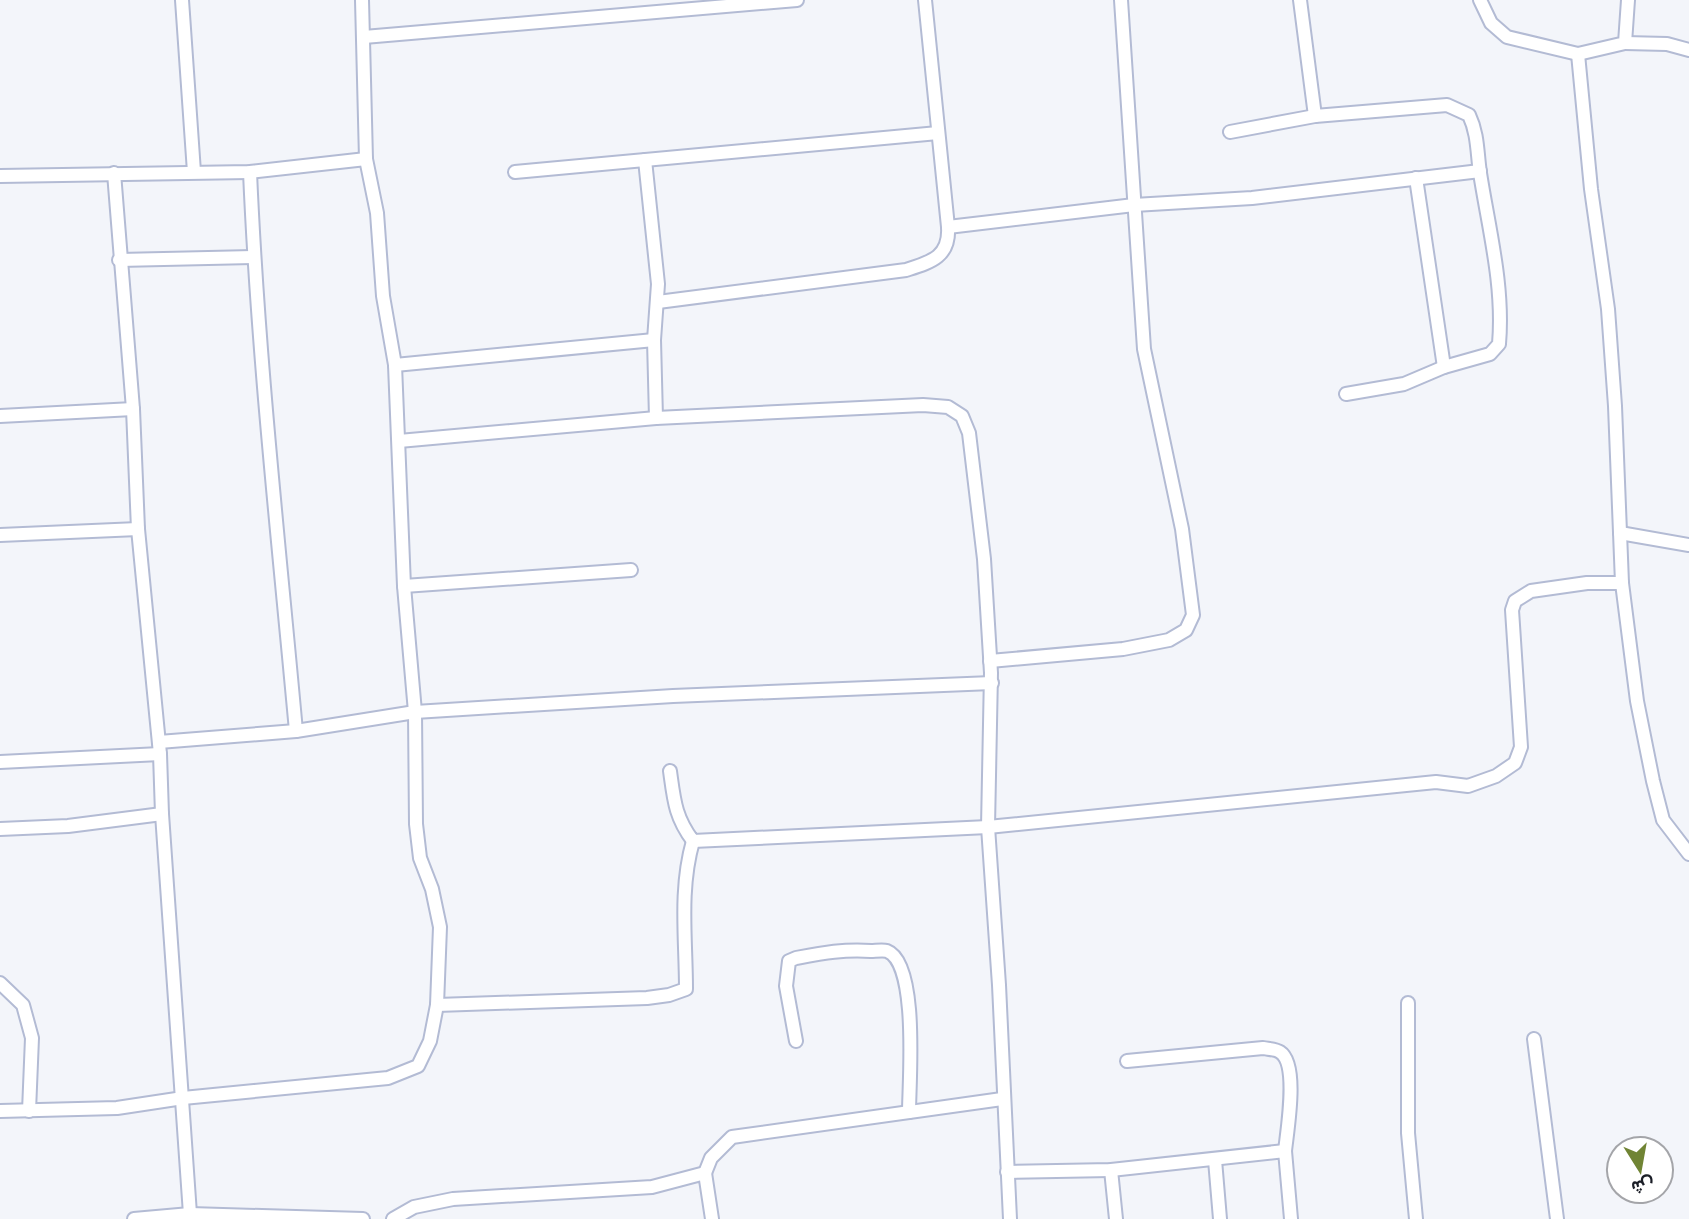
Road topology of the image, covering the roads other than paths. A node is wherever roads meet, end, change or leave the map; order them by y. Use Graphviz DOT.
graph roads {
  1 [pos="182,0"];
  2 [pos="362,0"];
  3 [pos="797,0"];
  4 [pos="925,0"];
  5 [pos="1121,0"];
  6 [pos="1300,0"];
  7 [pos="1480,0"];
  8 [pos="1628,0"];
  9 [pos="364,37"];
  10 [pos="1625,43"];
  11 [pos="1689,50"];
  12 [pos="1578,54"];
  13 [pos="1315,116"];
  14 [pos="1230,132"];
  15 [pos="938,133"];
  16 [pos="366,159"];
  17 [pos="645,160"];
  18 [pos="1479,171"];
  19 [pos="194,172"];
  20 [pos="250,172"];
  21 [pos="515,172"];
  22 [pos="114,173"];
  23 [pos="0,176"];
  24 [pos="1416,178"];
  25 [pos="1134,205"];
  26 [pos="948,227"];
  27 [pos="253,257"];
  28 [pos="120,260"];
  29 [pos="657,302"];
  30 [pos="653,340"];
  31 [pos="395,365"];
  32 [pos="1444,367"];
  33 [pos="1346,394"];
  34 [pos="133,408"];
  35 [pos="0,416"];
  36 [pos="656,418"];
  37 [pos="399,441"];
  38 [pos="138,529"];
  39 [pos="1620,533"];
  40 [pos="0,536"];
  41 [pos="1689,545"];
  42 [pos="631,570"];
  43 [pos="1622,583"];
  44 [pos="404,586"];
  45 [pos="990,661"];
  46 [pos="992,683"];
  47 [pos="415,712"];
  48 [pos="296,731"];
  49 [pos="159,748"];
  50 [pos="0,762"];
  51 [pos="670,771"];
  52 [pos="162,814"];
  53 [pos="988,827"];
  54 [pos="0,829"];
  55 [pos="693,841"];
  56 [pos="1689,854"];
  57 [pos="0,983"];
  58 [pos="1408,1003"];
  59 [pos="437,1005"];
  60 [pos="1534,1039"];
  61 [pos="796,1041"];
  62 [pos="1127,1061"];
  63 [pos="183,1098"];
  64 [pos="1002,1099"];
  65 [pos="0,1111"];
  66 [pos="29,1111"];
  67 [pos="909,1112"];
  68 [pos="1286,1151"];
  69 [pos="1215,1160"];
  70 [pos="1111,1170"];
  71 [pos="1007,1172"];
  72 [pos="705,1173"];
  73 [pos="190,1214"];
  74 [pos="134,1219"];
  75 [pos="363,1219"];
  76 [pos="393,1219"];
  77 [pos="712,1219"];
  78 [pos="1010,1219"];
  79 [pos="1115,1219"];
  80 [pos="1220,1219"];
  81 [pos="1291,1219"];
  82 [pos="1416,1219"];
  83 [pos="1557,1219"];
  1 -- 19 [label="street"];
  2 -- 9 [label="street"];
  3 -- 9 [label="street"];
  4 -- 15 [label="street"];
  5 -- 25 [label="street"];
  6 -- 13 [label="street"];
  7 -- 12 [label="street"];
  8 -- 10 [label="street"];
  9 -- 16 [label="street"];
  10 -- 11 [label="street"];
  10 -- 12 [label="street"];
  12 -- 39 [label="street"];
  13 -- 14 [label="street"];
  13 -- 18 [label="street"];
  15 -- 17 [label="street"];
  15 -- 26 [label="street"];
  16 -- 20 [label="street"];
  16 -- 31 [label="street"];
  17 -- 21 [label="street"];
  17 -- 29 [label="street"];
  18 -- 24 [label="street"];
  18 -- 32 [label="street"];
  19 -- 20 [label="street"];
  19 -- 22 [label="street"];
  20 -- 27 [label="street"];
  22 -- 23 [label="street"];
  22 -- 28 [label="street"];
  24 -- 25 [label="street"];
  24 -- 32 [label="street"];
  25 -- 26 [label="street"];
  25 -- 45 [label="street"];
  26 -- 29 [label="street"];
  27 -- 28 [label="street"];
  27 -- 48 [label="street"];
  28 -- 34 [label="street"];
  29 -- 30 [label="street"];
  30 -- 31 [label="street"];
  30 -- 36 [label="street"];
  31 -- 37 [label="street"];
  32 -- 33 [label="street"];
  34 -- 35 [label="street"];
  34 -- 38 [label="street"];
  36 -- 37 [label="street"];
  36 -- 45 [label="street"];
  37 -- 44 [label="street"];
  38 -- 40 [label="street"];
  38 -- 49 [label="street"];
  39 -- 41 [label="street"];
  39 -- 43 [label="street"];
  42 -- 44 [label="street"];
  43 -- 53 [label="street"];
  43 -- 56 [label="street"];
  44 -- 47 [label="street"];
  45 -- 46 [label="street"];
  46 -- 47 [label="street"];
  46 -- 53 [label="street"];
  47 -- 48 [label="street"];
  47 -- 59 [label="street"];
  48 -- 49 [label="street"];
  49 -- 50 [label="street"];
  49 -- 52 [label="street"];
  51 -- 55 [label="street"];
  52 -- 54 [label="street"];
  52 -- 63 [label="street"];
  53 -- 55 [label="street"];
  53 -- 64 [label="street"];
  55 -- 59 [label="street"];
  57 -- 66 [label="street"];
  58 -- 82 [label="street"];
  59 -- 63 [label="street"];
  60 -- 83 [label="street"];
  61 -- 67 [label="street"];
  62 -- 68 [label="street"];
  63 -- 66 [label="street"];
  63 -- 73 [label="street"];
  64 -- 67 [label="street"];
  64 -- 71 [label="street"];
  65 -- 66 [label="street"];
  67 -- 72 [label="street"];
  68 -- 69 [label="street"];
  68 -- 81 [label="street"];
  69 -- 70 [label="street"];
  69 -- 80 [label="street"];
  70 -- 71 [label="street"];
  70 -- 79 [label="street"];
  71 -- 78 [label="street"];
  72 -- 76 [label="street"];
  72 -- 77 [label="street"];
  73 -- 74 [label="street"];
  73 -- 75 [label="street"];
}
